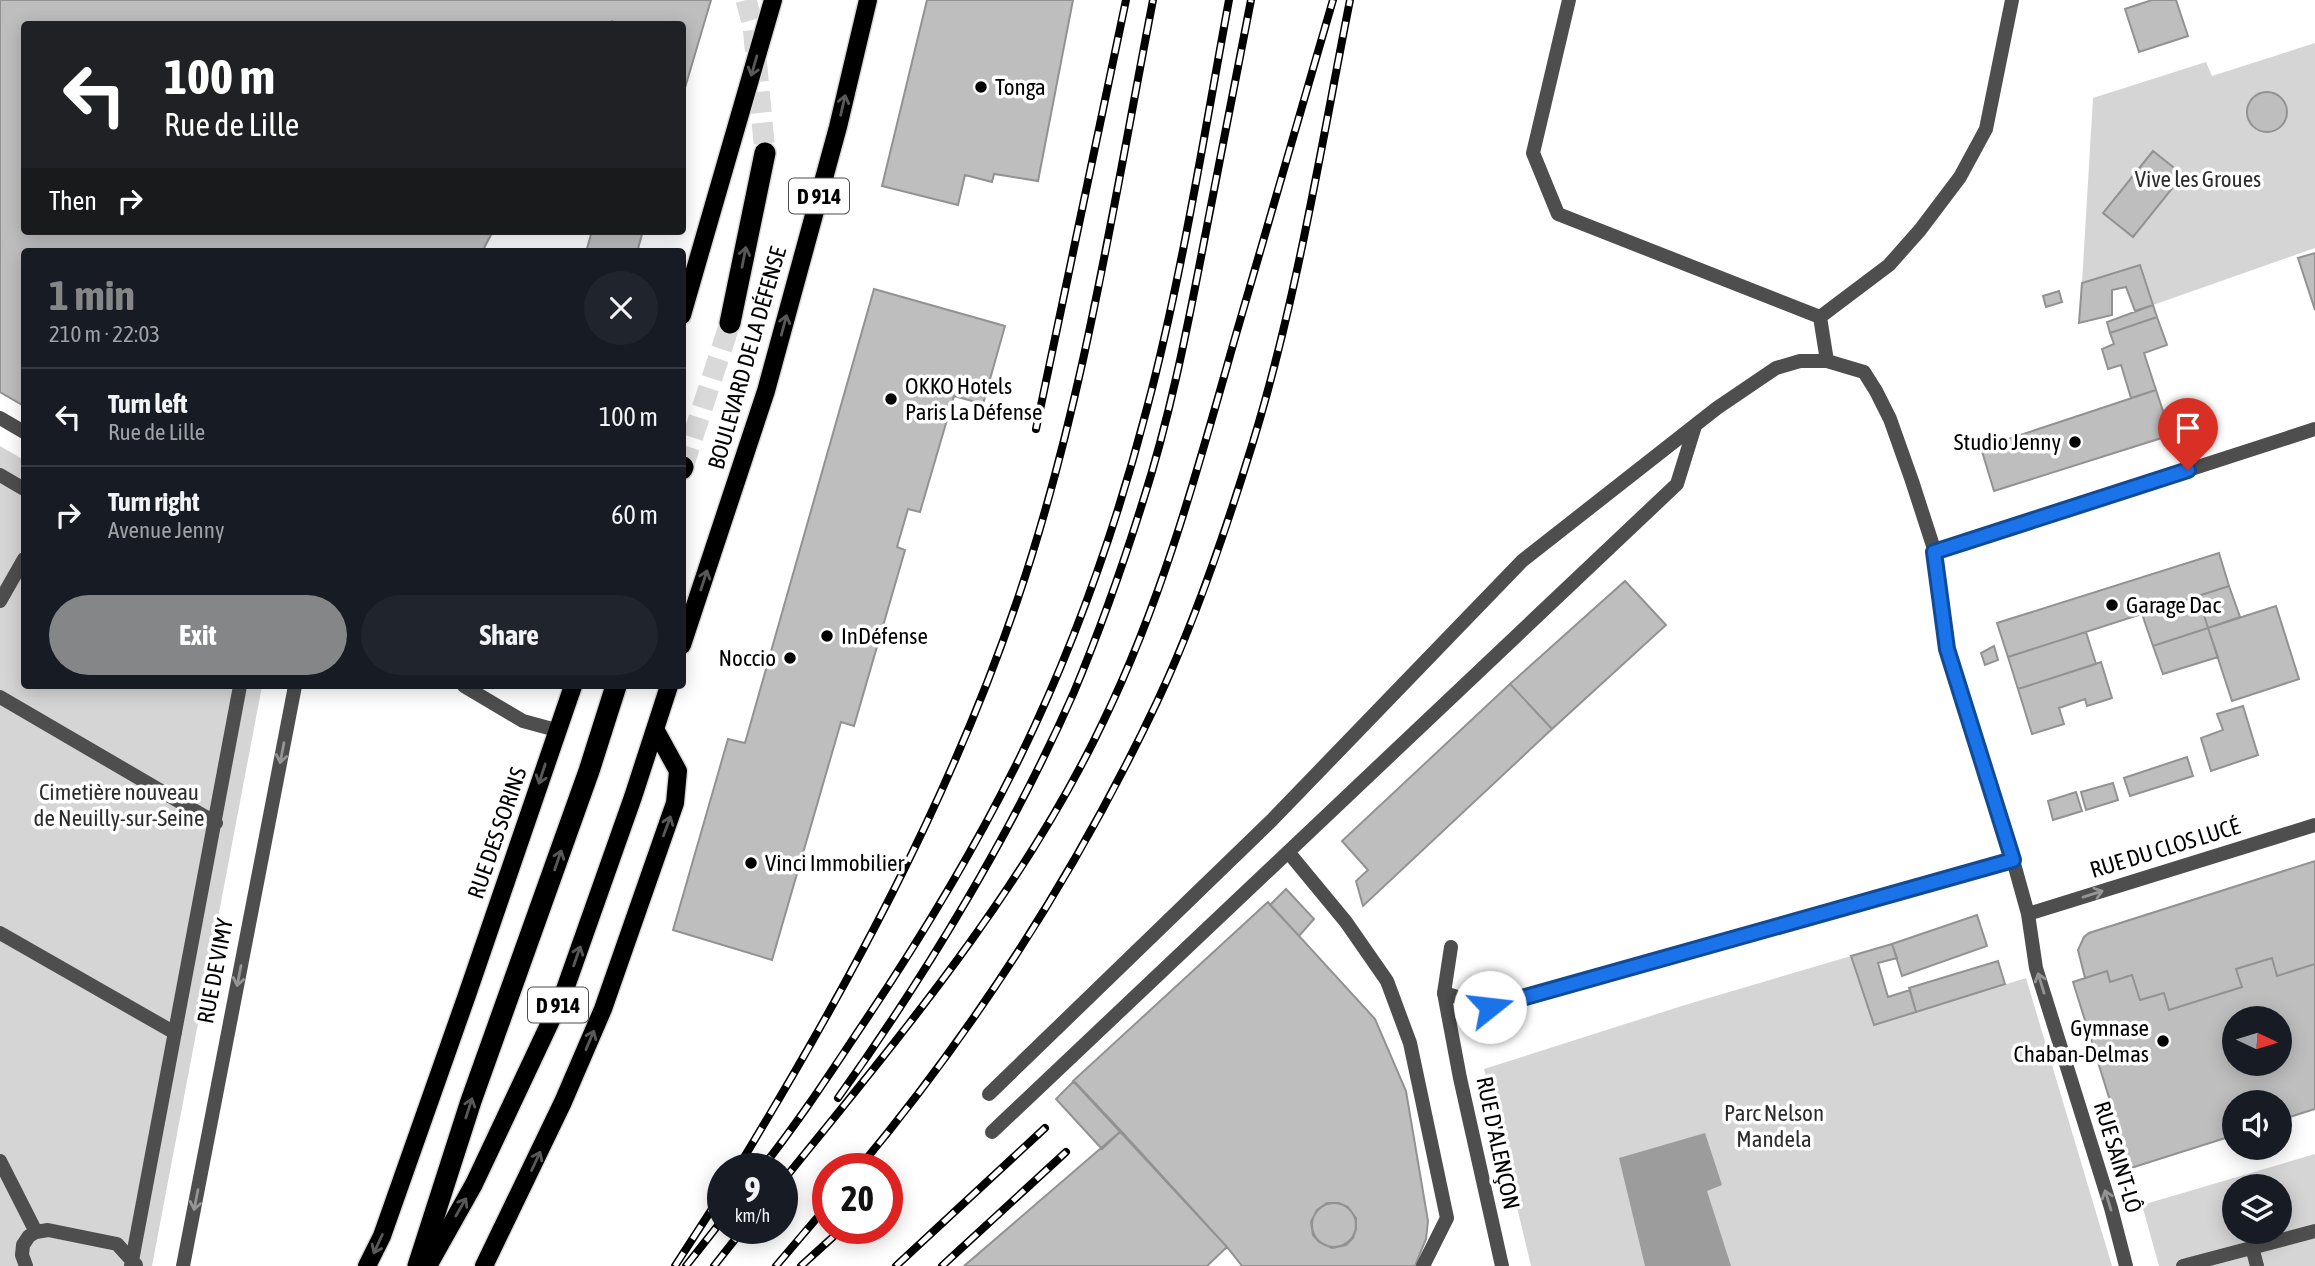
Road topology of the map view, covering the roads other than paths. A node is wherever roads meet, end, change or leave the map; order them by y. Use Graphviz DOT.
graph roads {
  1 [pos="773,0"];
  2 [pos="868,0"];
  3 [pos="1569,0"];
  4 [pos="2012,0"];
  5 [pos="765,153"];
  6 [pos="686,301"];
  7 [pos="1820,317"];
  8 [pos="730,323"];
  9 [pos="1827,361"];
  10 [pos="0,418"];
  11 [pos="1695,426"];
  12 [pos="2315,429"];
  13 [pos="21,430"];
  14 [pos="0,475"];
  15 [pos="21,487"];
  16 [pos="1934,552"];
  17 [pos="21,564"];
  18 [pos="0,601"];
  19 [pos="686,633"];
  20 [pos="239,689"];
  21 [pos="294,689"];
  22 [pos="469,689"];
  23 [pos="572,689"];
  24 [pos="614,689"];
  25 [pos="668,689"];
  26 [pos="0,696"];
  27 [pos="655,729"];
  28 [pos="556,730"];
  29 [pos="216,823"];
  30 [pos="2315,825"];
  31 [pos="1289,853"];
  32 [pos="2013,860"];
  33 [pos="2028,914"];
  34 [pos="0,933"];
  35 [pos="1451,947"];
  36 [pos="1444,993"];
  37 [pos="175,1033"];
  38 [pos="989,1094"];
  39 [pos="992,1132"];
  40 [pos="0,1161"];
  41 [pos="2315,1231"];
  42 [pos="36,1232"];
  43 [pos="2252,1247"];
  44 [pos="134,1264"];
  45 [pos="26,1266"];
  46 [pos="183,1266"];
  47 [pos="367,1266"];
  48 [pos="418,1266"];
  49 [pos="428,1266"];
  50 [pos="484,1266"];
  51 [pos="1423,1266"];
  52 [pos="1502,1266"];
  53 [pos="2126,1266"];
  54 [pos="2183,1266"];
  55 [pos="2257,1266"];
  1 -- 6 [label="main road, one-way"];
  19 -- 2 [label="main road, BOULEVARD DE LA DÉFENSE / D 914, one-way"];
  3 -- 7 [label="street"];
  4 -- 7 [label="street"];
  8 -- 5 [label="highway, one-way"];
  7 -- 9 [label="street"];
  9 -- 11 [label="street"];
  9 -- 16 [label="street, RUE SAINT-LÔ"];
  10 -- 13 [label="street"];
  11 -- 31 [label="street"];
  11 -- 38 [label="street"];
  12 -- 16 [label="street"];
  14 -- 15 [label="street"];
  16 -- 32 [label="street, RUE SAINT-LÔ"];
  17 -- 18 [label="street"];
  20 -- 29 [label="street"];
  21 -- 46 [label="street, RUE DE VIMY, one-way"];
  22 -- 28 [label="street"];
  23 -- 28 [label="main road, RUE DES SORINS"];
  48 -- 24 [label="highway, one-way"];
  25 -- 27 [label="main road, D 914"];
  26 -- 29 [label="street"];
  49 -- 27 [label="main road, D 914, one-way"];
  50 -- 27 [label="main road, one-way"];
  28 -- 47 [label="main road, RUE DES SORINS, one-way"];
  29 -- 37 [label="street"];
  33 -- 30 [label="street, RUE DU CLOS LUCÉ, one-way"];
  31 -- 39 [label="street"];
  31 -- 51 [label="street"];
  32 -- 33 [label="street, RUE SAINT-LÔ"];
  32 -- 36 [label="street"];
  53 -- 33 [label="street, RUE SAINT-LÔ, one-way"];
  34 -- 37 [label="street"];
  35 -- 36 [label="street, RUE D'ALENÇON"];
  36 -- 52 [label="street, RUE D'ALENÇON"];
  37 -- 44 [label="street"];
  40 -- 42 [label="street"];
  41 -- 43 [label="street"];
  42 -- 44 [label="street"];
  42 -- 45 [label="street"];
  43 -- 54 [label="street"];
  43 -- 55 [label="street"];
}
